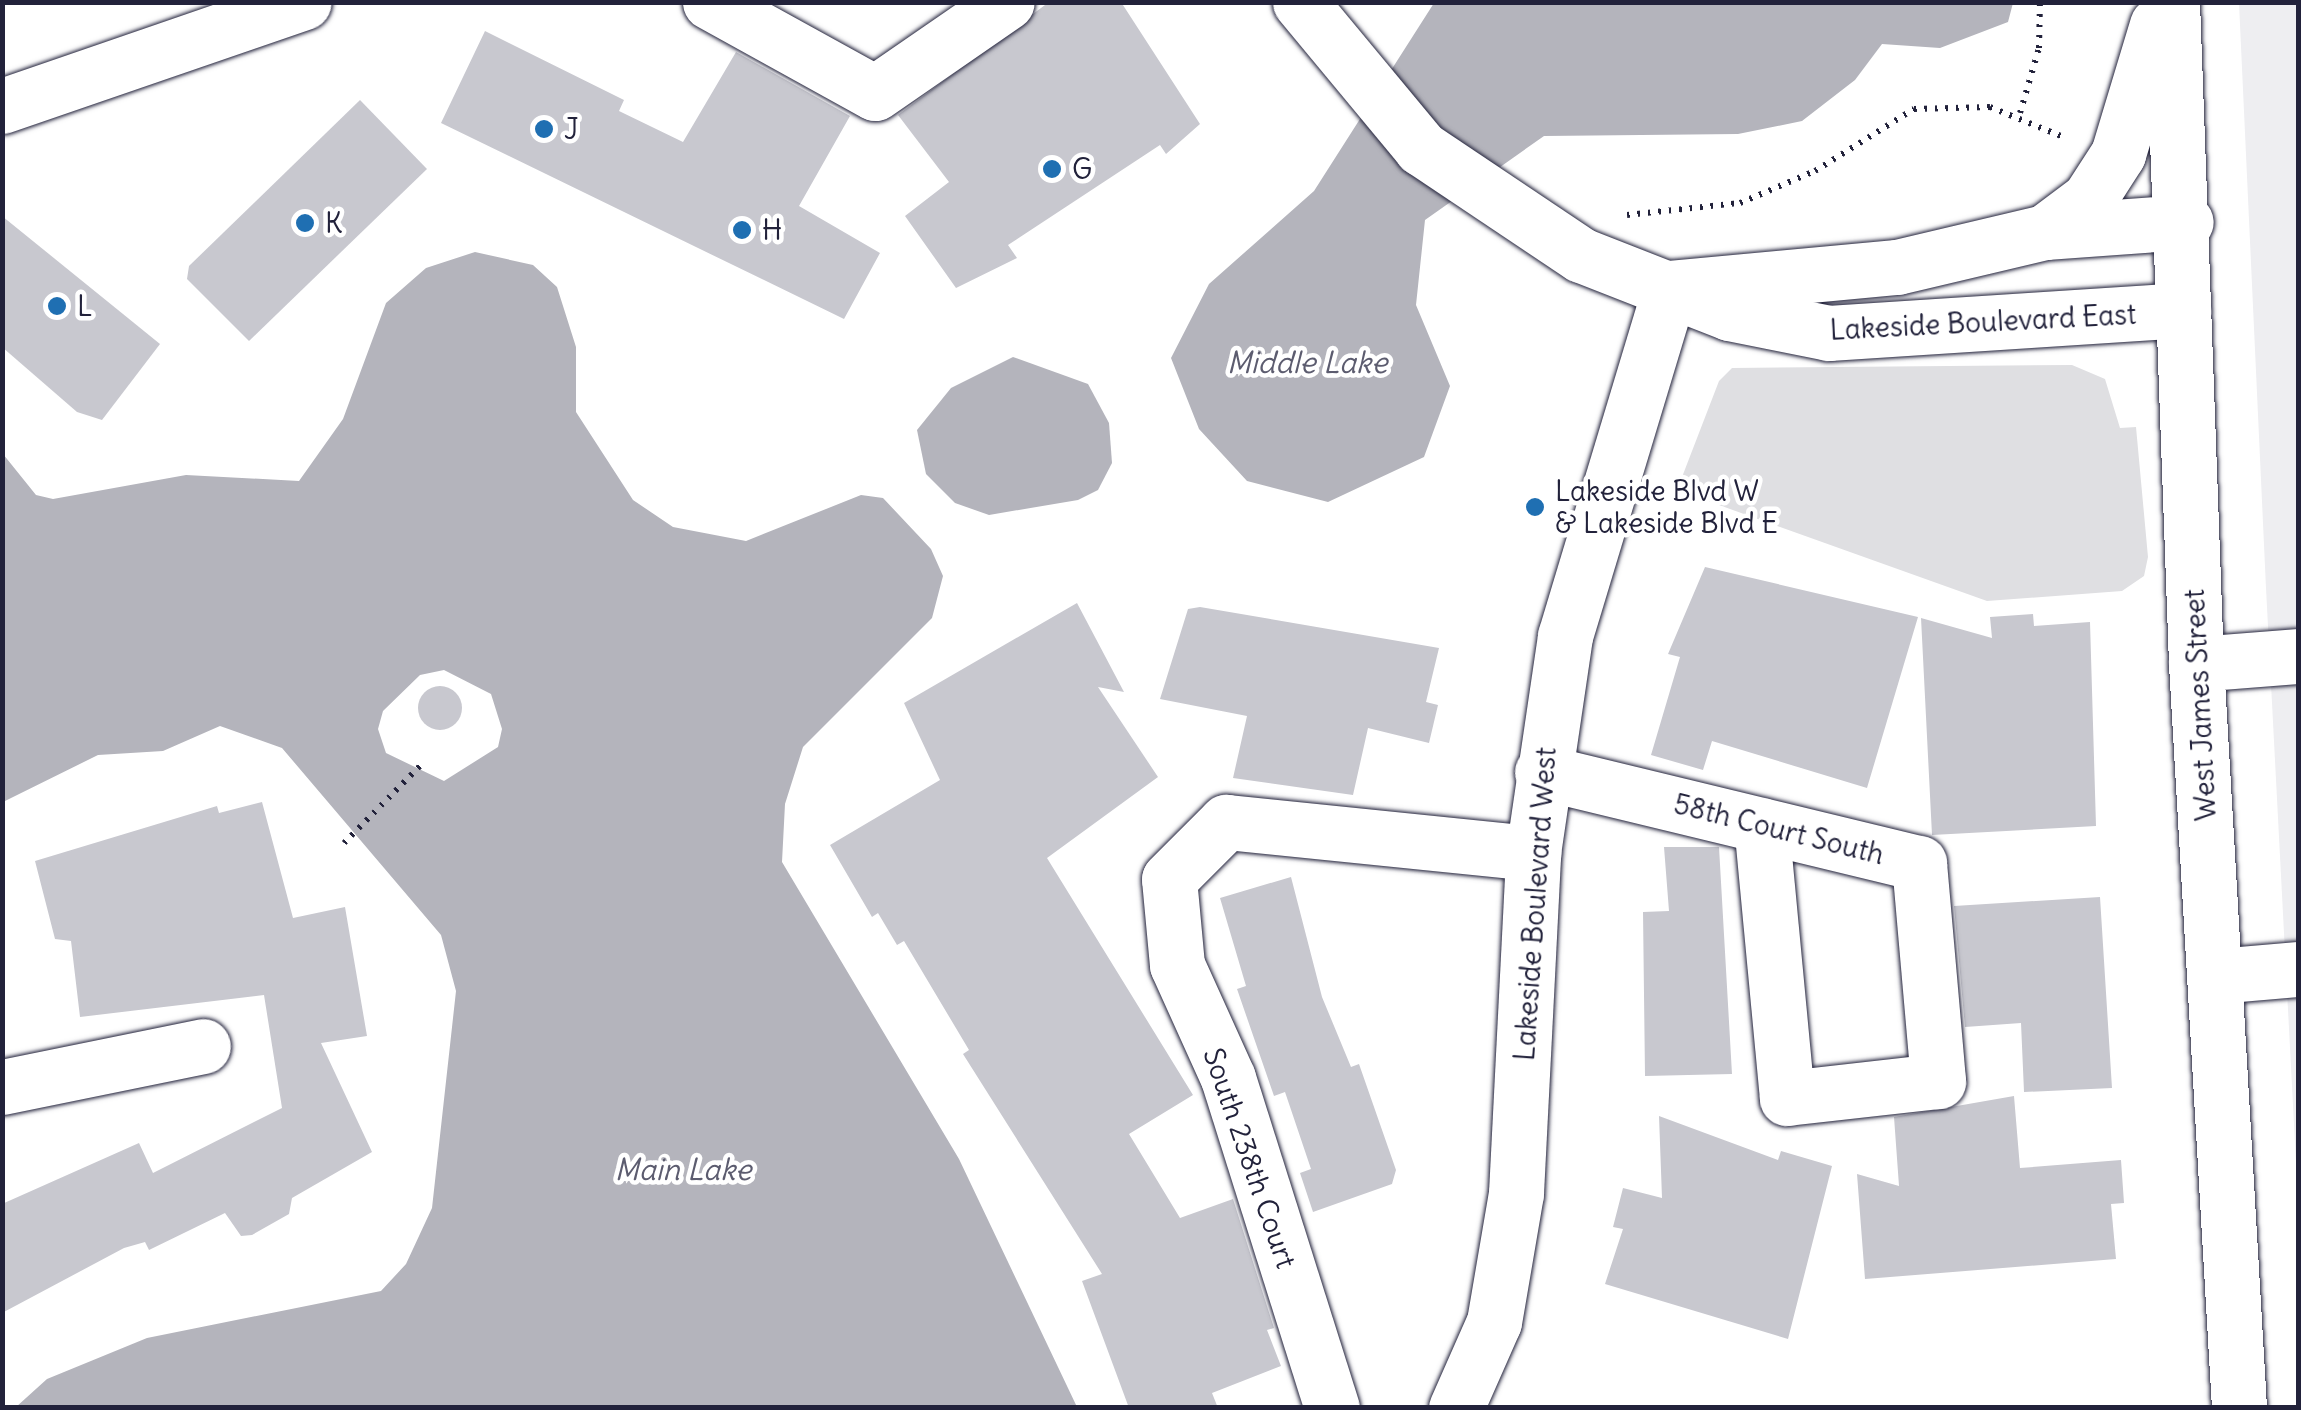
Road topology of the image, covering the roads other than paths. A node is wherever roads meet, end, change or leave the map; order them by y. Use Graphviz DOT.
graph roads {
  1 [pos="304,2"];
  2 [pos="710,2"];
  3 [pos="1007,2"];
  4 [pos="1300,2"];
  5 [pos="2162,2"];
  6 [pos="2172,2"];
  7 [pos="2,106"];
  8 [pos="2186,222"];
  9 [pos="2045,232"];
  10 [pos="1670,288"];
  11 [pos="2183,310"];
  12 [pos="2298,656"];
  13 [pos="2196,664"];
  14 [pos="1542,772"];
  15 [pos="1761,825"];
  16 [pos="1534,853"];
  17 [pos="2298,969"];
  18 [pos="2216,976"];
  19 [pos="203,1046"];
  20 [pos="2,1086"];
  21 [pos="1332,1408"];
  22 [pos="1456,1408"];
  23 [pos="2238,1408"];
  1 -- 7 [label="street"];
  2 -- 3 [label="street"];
  4 -- 10 [label="street, Lakeside Boulevard East"];
  5 -- 9 [label="street"];
  6 -- 8 [label="street, West James Street"];
  8 -- 9 [label="street, Lakeside Boulevard East"];
  8 -- 11 [label="street, West James Street"];
  9 -- 10 [label="street, Lakeside Boulevard East"];
  10 -- 11 [label="street, Lakeside Boulevard East"];
  10 -- 14 [label="street, Lakeside Boulevard West"];
  11 -- 13 [label="street, West James Street"];
  12 -- 13 [label="street"];
  13 -- 18 [label="street, West James Street"];
  14 -- 15 [label="street, 58th Court South"];
  14 -- 16 [label="street, Lakeside Boulevard West"];
  15 -- 15 [label="street, 58th Court South"];
  16 -- 21 [label="street, South 238th Court"];
  16 -- 22 [label="street, Lakeside Boulevard West"];
  17 -- 18 [label="street"];
  18 -- 23 [label="street, West James Street"];
  19 -- 20 [label="street"];
}
